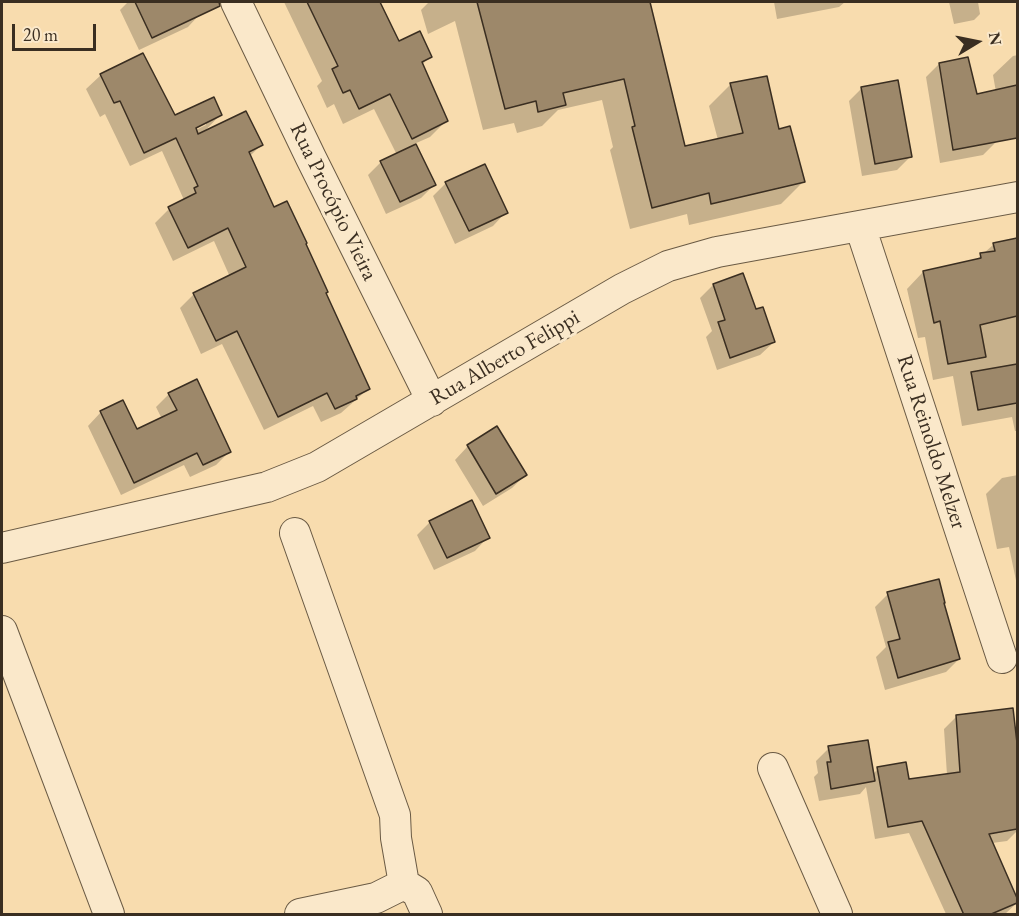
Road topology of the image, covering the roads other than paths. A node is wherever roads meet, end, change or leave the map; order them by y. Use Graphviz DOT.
graph roads {
  1 [pos="236,2"];
  2 [pos="1017,197"];
  3 [pos="860,226"];
  4 [pos="432,401"];
  5 [pos="295,533"];
  6 [pos="2,548"];
  7 [pos="2,631"];
  8 [pos="1002,658"];
  9 [pos="773,768"];
  10 [pos="416,897"];
  11 [pos="109,915"];
  12 [pos="300,915"];
  13 [pos="837,915"];
  1 -- 4 [label="street, Rua Procópio Vieira"];
  2 -- 3 [label="street, Rua Alberto Felippi"];
  3 -- 4 [label="street, Rua Alberto Felippi"];
  3 -- 8 [label="street, Rua Reinoldo Melzer"];
  4 -- 6 [label="street, Rua Alberto Felippi"];
  5 -- 10 [label="street"];
  7 -- 11 [label="street"];
  9 -- 13 [label="street"];
  10 -- 12 [label="street"];
}
